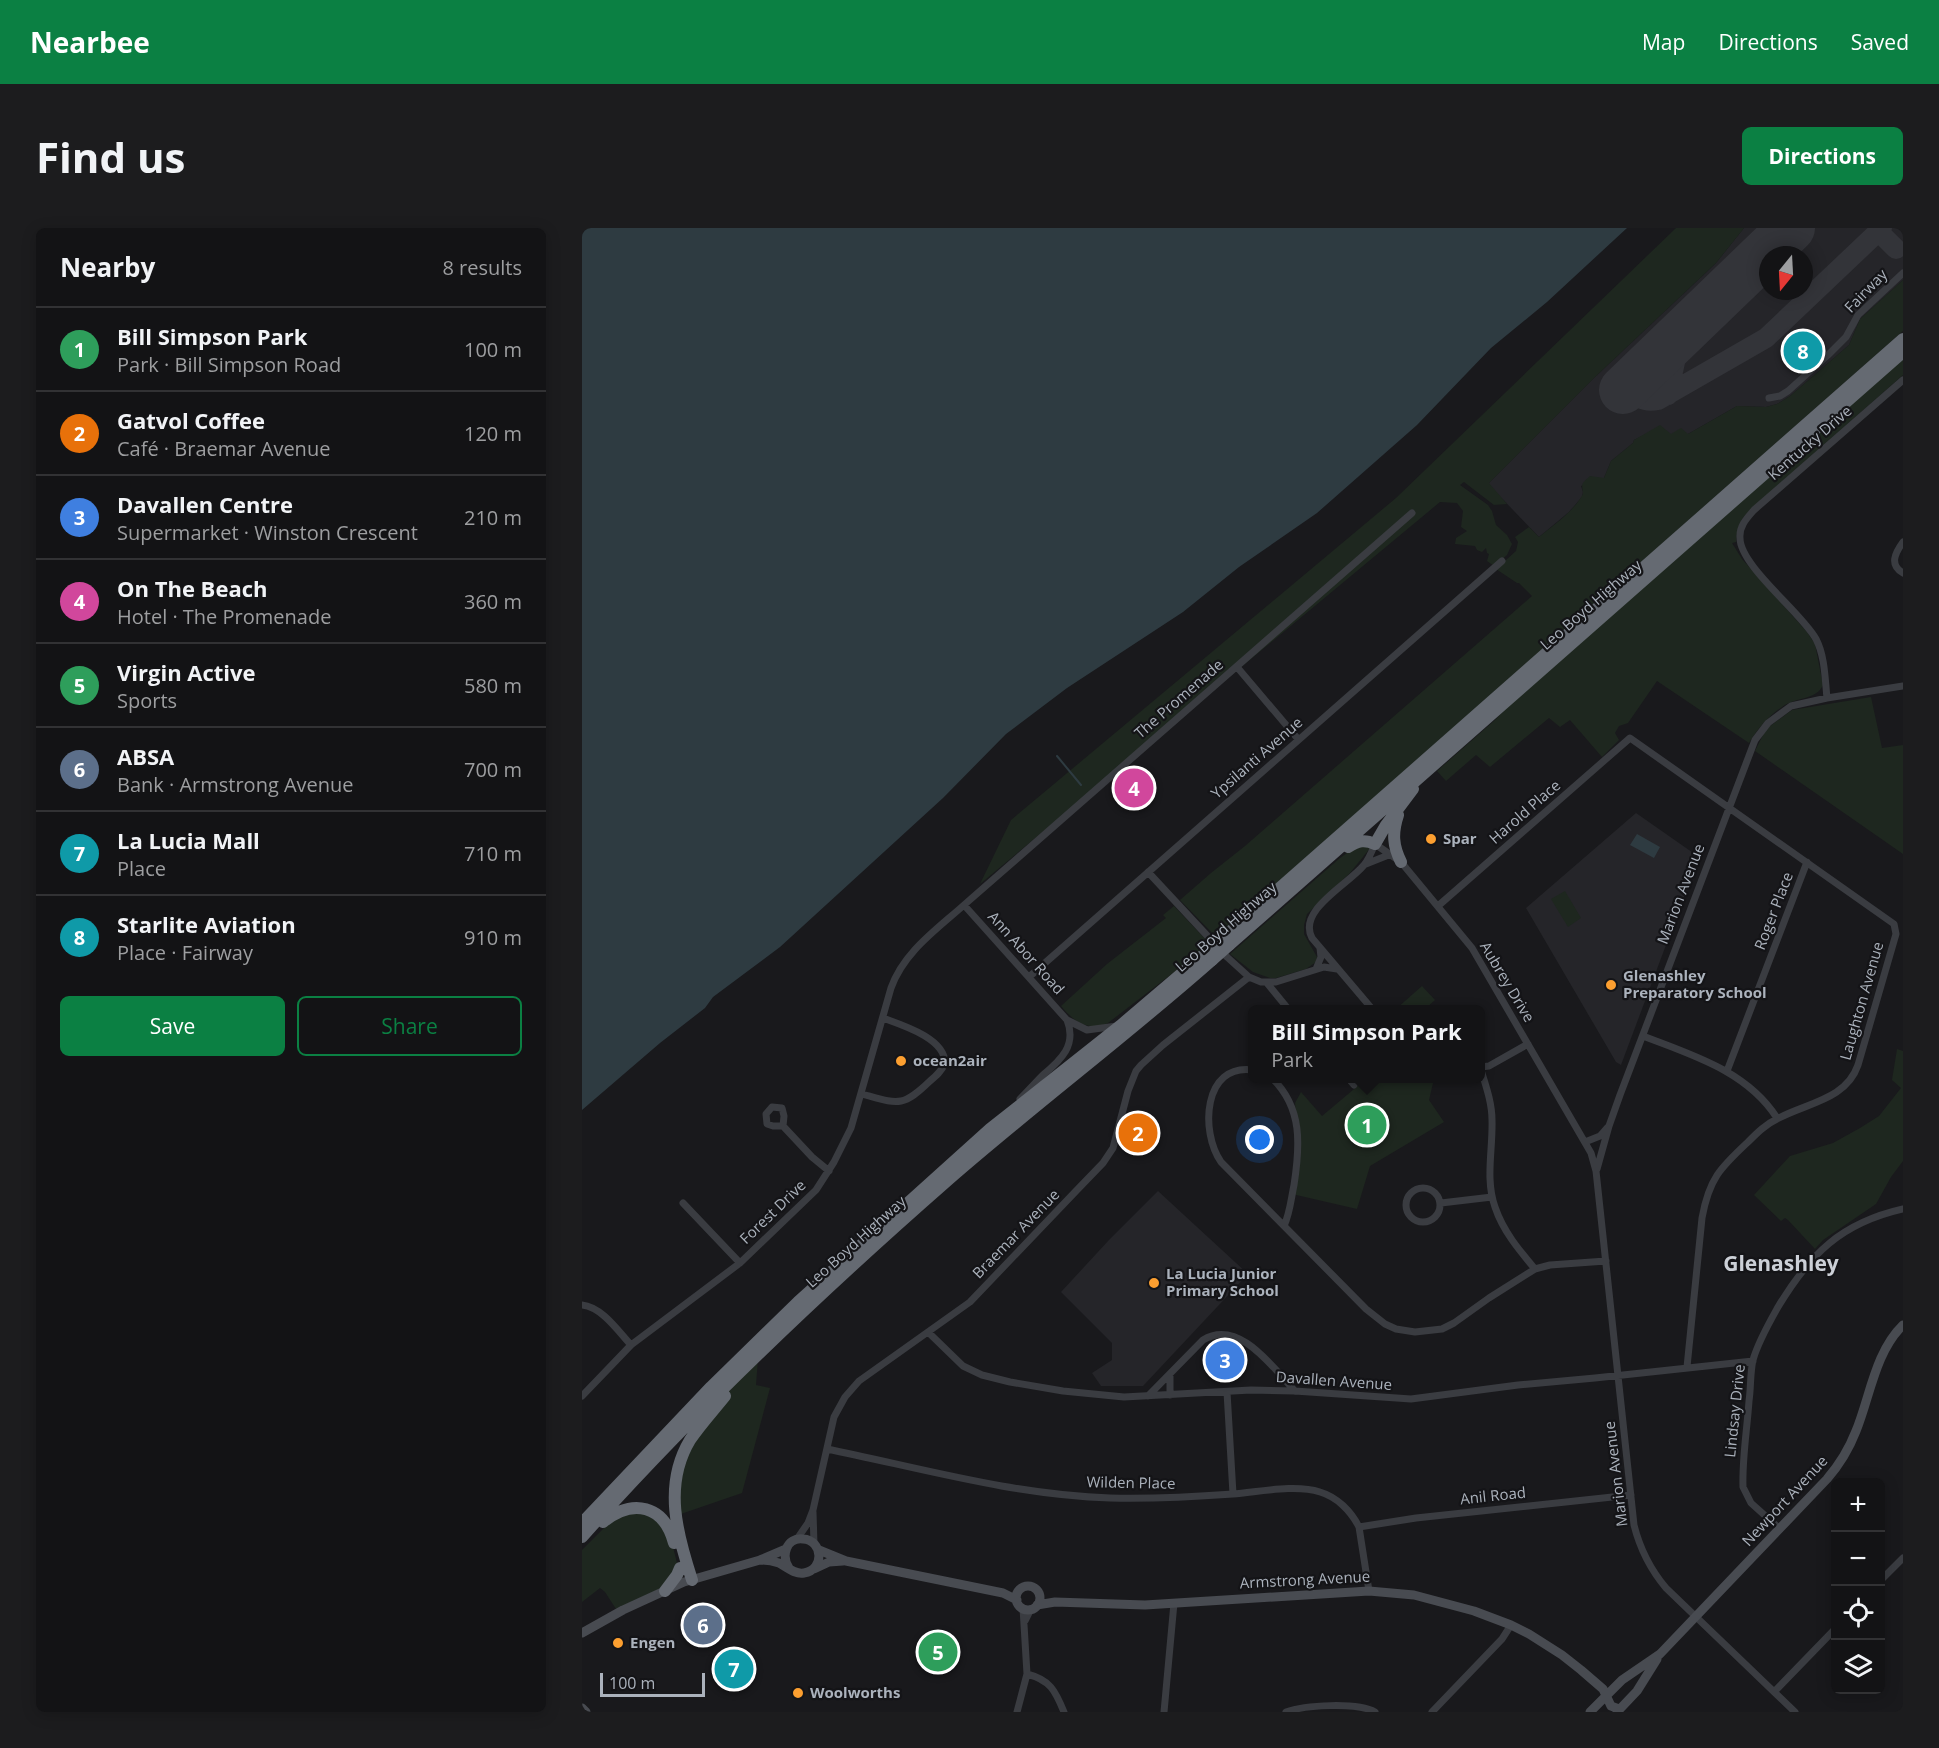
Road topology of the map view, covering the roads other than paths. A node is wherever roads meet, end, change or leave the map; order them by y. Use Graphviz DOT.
graph roads {
  1 [pos="1903,273"];
  2 [pos="1903,339"];
  3 [pos="1903,352"];
  4 [pos="1903,380"];
  5 [pos="1769,398"];
  6 [pos="1412,513"];
  7 [pos="1903,542"];
  8 [pos="1503,561"];
  9 [pos="1903,573"];
  10 [pos="1237,667"];
  11 [pos="1903,686"];
  12 [pos="1827,698"];
  13 [pos="1630,738"];
  14 [pos="1298,740"];
  15 [pos="1444,754"];
  16 [pos="1408,795"];
  17 [pos="1729,806"];
  18 [pos="1375,844"];
  19 [pos="1332,854"];
  20 [pos="1391,854"];
  21 [pos="1401,862"];
  22 [pos="1807,862"];
  23 [pos="1365,864"];
  24 [pos="1148,872"];
  25 [pos="964,905"];
  26 [pos="1438,906"];
  27 [pos="1226,942"];
  28 [pos="1320,948"];
  29 [pos="1210,956"];
  30 [pos="1316,969"];
  31 [pos="1339,970"];
  32 [pos="1029,976"];
  33 [pos="1249,977"];
  34 [pos="1267,983"];
  35 [pos="1285,1005"];
  36 [pos="1369,1005"];
  37 [pos="883,1018"];
  38 [pos="1067,1020"];
  39 [pos="1120,1026"];
  40 [pos="1642,1036"];
  41 [pos="1528,1044"];
  42 [pos="1485,1068"];
  43 [pos="1248,1070"];
  44 [pos="1727,1071"];
  45 [pos="1276,1083"];
  46 [pos="1485,1083"];
  47 [pos="862,1094"];
  48 [pos="1777,1118"];
  49 [pos="783,1126"];
  50 [pos="1609,1126"];
  51 [pos="990,1129"];
  52 [pos="1585,1142"];
  53 [pos="1591,1153"];
  54 [pos="829,1171"];
  55 [pos="1596,1171"];
  56 [pos="1492,1197"];
  57 [pos="683,1203"];
  58 [pos="1441,1203"];
  59 [pos="1903,1209"];
  60 [pos="1284,1226"];
  61 [pos="1606,1261"];
  62 [pos="740,1263"];
  63 [pos="1535,1269"];
  64 [pos="582,1305"];
  65 [pos="1903,1325"];
  66 [pos="929,1333"];
  67 [pos="631,1345"];
  68 [pos="1753,1361"];
  69 [pos="745,1365"];
  70 [pos="1687,1367"];
  71 [pos="1170,1374"];
  72 [pos="1618,1375"];
  73 [pos="1295,1391"];
  74 [pos="1227,1392"];
  75 [pos="1170,1395"];
  76 [pos="582,1396"];
  77 [pos="1148,1396"];
  78 [pos="826,1449"];
  79 [pos="1233,1494"];
  80 [pos="1631,1495"];
  81 [pos="813,1510"];
  82 [pos="582,1523"];
  83 [pos="1359,1527"];
  84 [pos="1780,1528"];
  85 [pos="582,1538"];
  86 [pos="797,1539"];
  87 [pos="816,1547"];
  88 [pos="786,1549"];
  89 [pos="1903,1558"];
  90 [pos="760,1560"];
  91 [pos="846,1561"];
  92 [pos="684,1567"];
  93 [pos="789,1568"];
  94 [pos="814,1569"];
  95 [pos="1885,1577"];
  96 [pos="693,1580"];
  97 [pos="665,1591"];
  98 [pos="1369,1591"];
  99 [pos="1039,1593"];
  100 [pos="1055,1602"];
  101 [pos="1025,1603"];
  102 [pos="1174,1603"];
  103 [pos="1696,1617"];
  104 [pos="1511,1624"];
  105 [pos="582,1633"];
  106 [pos="1831,1633"];
  107 [pos="1660,1654"];
  108 [pos="1027,1674"];
  109 [pos="1607,1692"];
  110 [pos="1774,1692"];
  111 [pos="582,1708"];
  112 [pos="1623,1709"];
  113 [pos="586,1712"];
  114 [pos="1017,1712"];
  115 [pos="1064,1712"];
  116 [pos="1164,1712"];
  117 [pos="1286,1712"];
  118 [pos="1375,1712"];
  119 [pos="1432,1712"];
  120 [pos="1590,1712"];
  121 [pos="1795,1712"];
  1 -- 5 [label="street, Fairway"];
  2 -- 27 [label="highway, Leo Boyd Highway"];
  3 -- 15 [label="highway, Leo Boyd Highway"];
  4 -- 12 [label="street, Kentucky Drive"];
  6 -- 10 [label="street, The Promenade"];
  7 -- 9 [label="street"];
  8 -- 14 [label="street, Ypsilanti Avenue"];
  10 -- 14 [label="street"];
  10 -- 25 [label="street, The Promenade"];
  11 -- 12 [label="street, Marion Avenue"];
  12 -- 17 [label="street, Marion Avenue"];
  13 -- 17 [label="street, Laughton Avenue"];
  13 -- 26 [label="street, Harold Place"];
  14 -- 24 [label="street, Ypsilanti Avenue"];
  15 -- 16 [label="highway"];
  15 -- 19 [label="highway, Leo Boyd Highway"];
  16 -- 18 [label="highway"];
  16 -- 21 [label="highway"];
  17 -- 22 [label="street, Laughton Avenue"];
  17 -- 40 [label="street, Marion Avenue"];
  18 -- 19 [label="highway"];
  18 -- 20 [label="street, Aubrey Drive"];
  18 -- 23 [label="street"];
  19 -- 27 [label="highway, Leo Boyd Highway"];
  20 -- 21 [label="street, Aubrey Drive"];
  20 -- 23 [label="street"];
  21 -- 26 [label="street, Aubrey Drive"];
  22 -- 44 [label="street, Roger Place"];
  22 -- 48 [label="street, Laughton Avenue"];
  23 -- 28 [label="street"];
  24 -- 32 [label="street, Ypsilanti Avenue"];
  24 -- 33 [label="street"];
  25 -- 32 [label="street, Ann Abor Road"];
  25 -- 37 [label="street, Forest Drive"];
  26 -- 41 [label="street, Aubrey Drive"];
  27 -- 29 [label="highway, Leo Boyd Highway, bridge"];
  28 -- 30 [label="street"];
  28 -- 31 [label="street"];
  29 -- 39 [label="highway, Leo Boyd Highway"];
  29 -- 69 [label="highway, Leo Boyd Highway"];
  30 -- 31 [label="street"];
  30 -- 34 [label="street"];
  31 -- 36 [label="street"];
  32 -- 38 [label="street, Ann Abor Road"];
  33 -- 34 [label="street"];
  33 -- 66 [label="street, Braemar Avenue"];
  34 -- 35 [label="street"];
  37 -- 47 [label="street, Forest Drive"];
  37 -- 47 [label="street"];
  38 -- 39 [label="street"];
  38 -- 51 [label="street"];
  39 -- 51 [label="highway, Leo Boyd Highway"];
  40 -- 44 [label="street"];
  40 -- 50 [label="street, Marion Avenue"];
  41 -- 42 [label="street"];
  41 -- 52 [label="street, Aubrey Drive"];
  43 -- 60 [label="street"];
  44 -- 48 [label="street"];
  45 -- 60 [label="street"];
  46 -- 56 [label="street"];
  47 -- 54 [label="street, Forest Drive"];
  48 -- 70 [label="street, Laughton Avenue"];
  49 -- 54 [label="street"];
  50 -- 52 [label="street"];
  50 -- 55 [label="street, Marion Avenue"];
  51 -- 82 [label="highway, Leo Boyd Highway"];
  52 -- 53 [label="street, Aubrey Drive"];
  53 -- 55 [label="street, Marion Avenue"];
  54 -- 62 [label="street, Forest Drive"];
  55 -- 61 [label="street, Marion Avenue"];
  56 -- 58 [label="street"];
  56 -- 63 [label="street"];
  57 -- 62 [label="street"];
  58 -- 58 [label="street"];
  59 -- 68 [label="street, Lindsay Drive"];
  60 -- 63 [label="street"];
  61 -- 63 [label="street"];
  61 -- 72 [label="street, Marion Avenue"];
  62 -- 67 [label="street, Forest Drive"];
  64 -- 67 [label="street"];
  65 -- 84 [label="street, Newport Avenue"];
  66 -- 77 [label="street, Davallen Avenue"];
  66 -- 78 [label="street, Braemar Avenue"];
  67 -- 76 [label="street, Forest Drive"];
  68 -- 70 [label="street, Davallen Avenue"];
  68 -- 84 [label="street, Lindsay Drive"];
  69 -- 85 [label="highway, Leo Boyd Highway"];
  69 -- 92 [label="highway"];
  70 -- 72 [label="street, Davallen Avenue"];
  71 -- 73 [label="street"];
  71 -- 75 [label="street"];
  71 -- 77 [label="street"];
  72 -- 73 [label="street, Davallen Avenue"];
  72 -- 80 [label="street, Marion Avenue"];
  73 -- 74 [label="street, Davallen Avenue"];
  74 -- 75 [label="street, Davallen Avenue"];
  74 -- 79 [label="street"];
  75 -- 77 [label="street, Davallen Avenue"];
  78 -- 79 [label="street, Wilden Place"];
  78 -- 81 [label="street, Braemar Avenue"];
  79 -- 83 [label="street, Wilden Place"];
  80 -- 83 [label="street, Anil Road"];
  80 -- 103 [label="street, Marion Avenue"];
  81 -- 86 [label="street, Braemar Avenue"];
  81 -- 87 [label="street, Braemar Avenue"];
  83 -- 98 [label="street, Wilden Place"];
  84 -- 103 [label="street, Newport Avenue"];
  85 -- 92 [label="highway"];
  86 -- 87 [label="street"];
  86 -- 88 [label="street"];
  87 -- 91 [label="street"];
  87 -- 94 [label="street"];
  88 -- 90 [label="street"];
  88 -- 93 [label="street"];
  89 -- 95 [label="street"];
  90 -- 93 [label="street"];
  90 -- 96 [label="street"];
  91 -- 94 [label="street"];
  91 -- 101 [label="street"];
  92 -- 96 [label="highway"];
  92 -- 97 [label="highway"];
  93 -- 94 [label="street"];
  96 -- 97 [label="street"];
  97 -- 105 [label="street"];
  98 -- 102 [label="street, Armstrong Avenue"];
  98 -- 104 [label="street, Armstrong Avenue"];
  99 -- 100 [label="street, Armstrong Avenue"];
  99 -- 101 [label="street"];
  99 -- 101 [label="street"];
  100 -- 101 [label="street, Armstrong Avenue"];
  100 -- 102 [label="street, Armstrong Avenue"];
  101 -- 108 [label="street"];
  102 -- 116 [label="street"];
  103 -- 107 [label="street, Newport Avenue"];
  103 -- 110 [label="street, Marion Avenue"];
  104 -- 109 [label="street, Armstrong Avenue"];
  104 -- 119 [label="street"];
  106 -- 110 [label="street"];
  107 -- 109 [label="street"];
  107 -- 112 [label="street"];
  108 -- 114 [label="street"];
  108 -- 115 [label="street"];
  109 -- 112 [label="street"];
  109 -- 112 [label="street"];
  109 -- 120 [label="street"];
  110 -- 121 [label="street, Marion Avenue"];
  111 -- 113 [label="street"];
  117 -- 118 [label="street"];
}
